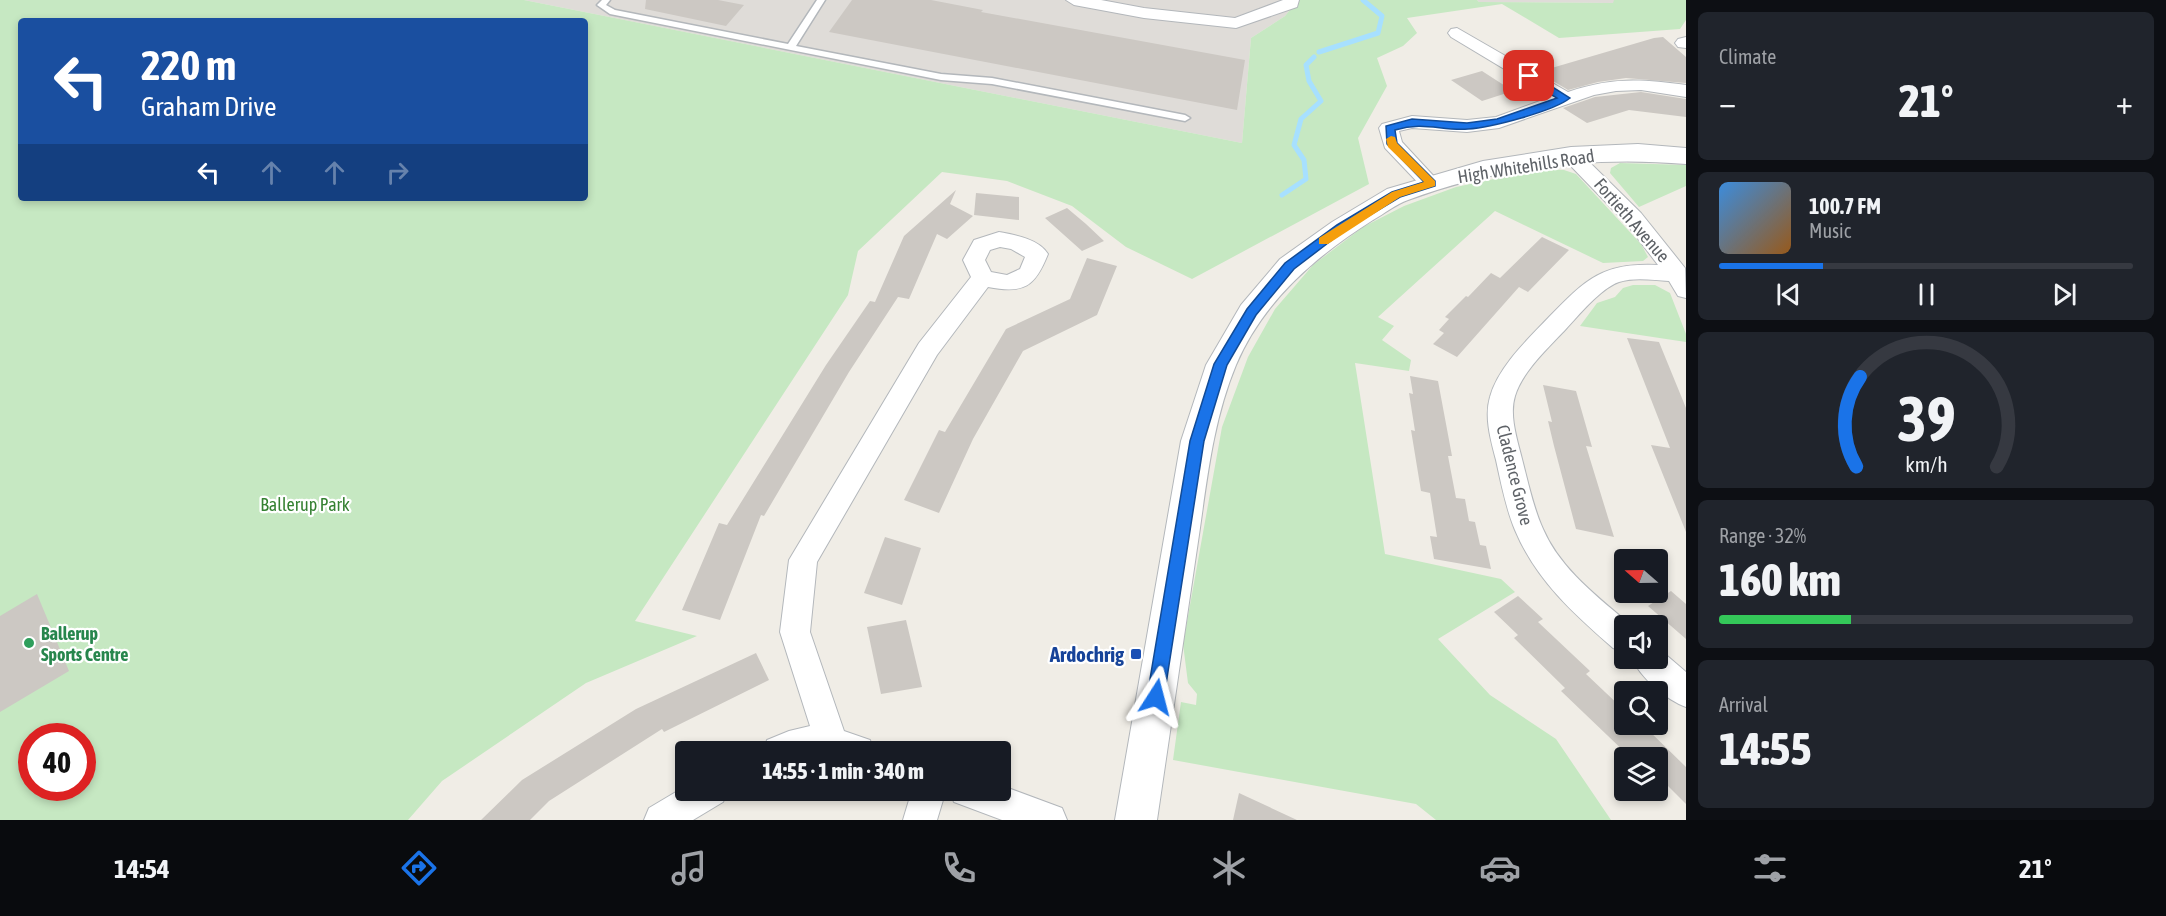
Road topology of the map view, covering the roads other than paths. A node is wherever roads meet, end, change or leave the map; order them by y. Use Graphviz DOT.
graph roads {
  1 [pos="606,0"];
  2 [pos="821,0"];
  3 [pos="1074,0"];
  4 [pos="1291,0"];
  5 [pos="1457,33"];
  6 [pos="790,48"];
  7 [pos="1686,91"];
  8 [pos="1565,98"];
  9 [pos="1185,118"];
  10 [pos="1571,155"];
  11 [pos="1686,156"];
  12 [pos="1431,184"];
  13 [pos="983,278"];
  14 [pos="1682,282"];
  15 [pos="1614,629"];
  16 [pos="1660,669"];
  17 [pos="1686,692"];
  18 [pos="842,741"];
  19 [pos="693,801"];
  20 [pos="926,801"];
  21 [pos="997,801"];
  22 [pos="661,820"];
  23 [pos="920,820"];
  24 [pos="1050,820"];
  25 [pos="1136,820"];
  1 -- 6 [label="lane"];
  2 -- 6 [label="lane"];
  3 -- 4 [label="street"];
  5 -- 8 [label="street"];
  6 -- 9 [label="lane"];
  7 -- 8 [label="street"];
  8 -- 12 [label="street"];
  10 -- 11 [label="street, High Whitehills Road"];
  10 -- 12 [label="street, High Whitehills Road"];
  10 -- 14 [label="street, Fortieth Avenue"];
  12 -- 25 [label="street, High Whitehills Road"];
  13 -- 18 [label="street"];
  14 -- 15 [label="street, Cladence Grove"];
  16 -- 17 [label="street"];
  19 -- 22 [label="street"];
  20 -- 23 [label="street"];
  21 -- 24 [label="street"];
}
